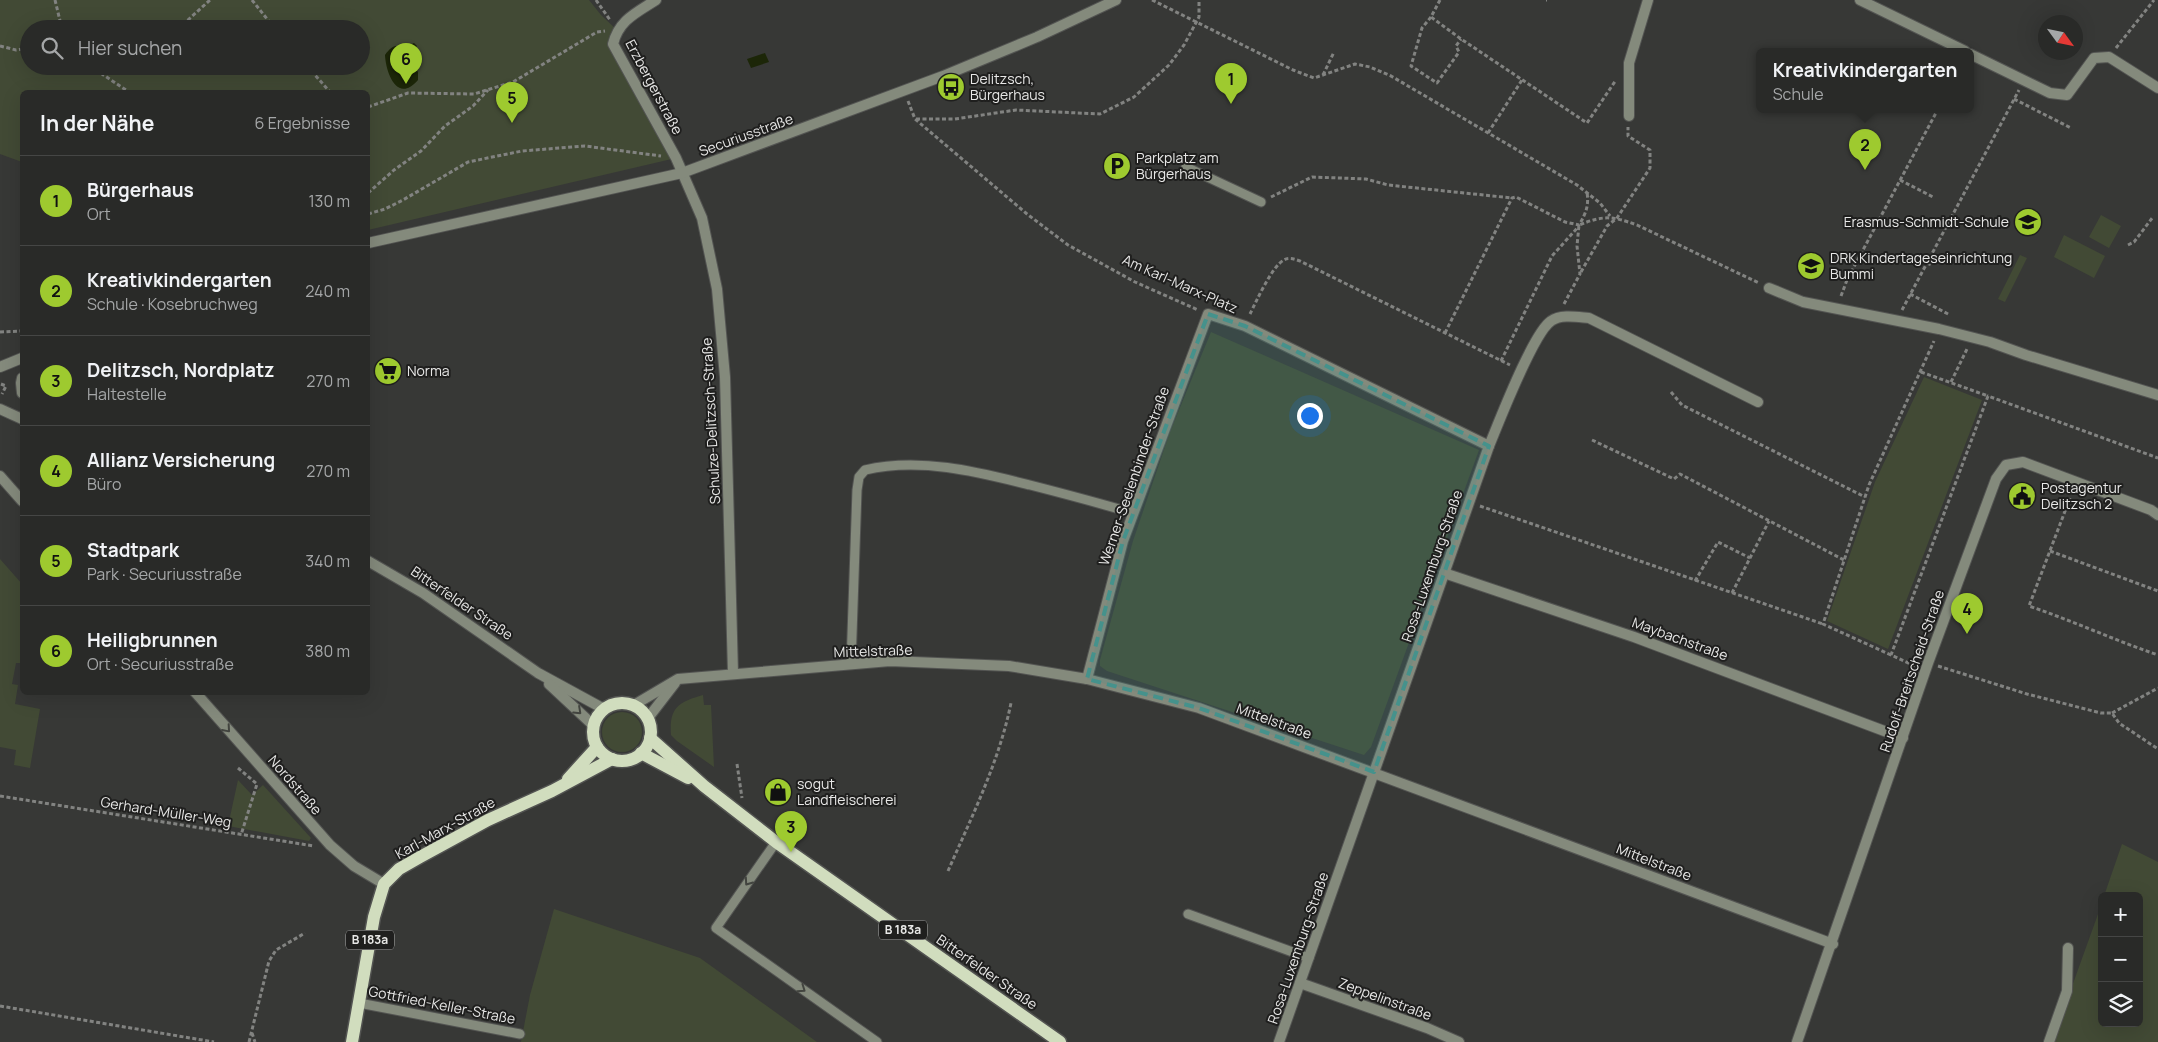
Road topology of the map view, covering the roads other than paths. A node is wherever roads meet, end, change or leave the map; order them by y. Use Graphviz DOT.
graph roads {
  1 [pos="656,0"];
  2 [pos="1116,0"];
  3 [pos="1648,0"];
  4 [pos="1860,0"];
  5 [pos="1959,48"];
  6 [pos="1974,56"];
  7 [pos="2158,88"];
  8 [pos="1629,116"];
  9 [pos="1186,167"];
  10 [pos="682,173"];
  11 [pos="1260,202"];
  12 [pos="370,243"];
  13 [pos="1769,288"];
  14 [pos="1208,314"];
  15 [pos="20,359"];
  16 [pos="0,367"];
  17 [pos="2158,395"];
  18 [pos="1758,402"];
  19 [pos="0,409"];
  20 [pos="20,418"];
  21 [pos="1489,446"];
  22 [pos="0,476"];
  23 [pos="20,499"];
  24 [pos="1133,513"];
  25 [pos="2158,515"];
  26 [pos="370,562"];
  27 [pos="1444,574"];
  28 [pos="851,664"];
  29 [pos="538,673"];
  30 [pos="733,673"];
  31 [pos="678,679"];
  32 [pos="1087,679"];
  33 [pos="198,695"];
  34 [pos="634,705"];
  35 [pos="604,709"];
  36 [pos="648,718"];
  37 [pos="594,725"];
  38 [pos="650,738"];
  39 [pos="1903,738"];
  40 [pos="597,748"];
  41 [pos="641,753"];
  42 [pos="612,759"];
  43 [pos="1374,772"];
  44 [pos="562,786"];
  45 [pos="704,786"];
  46 [pos="776,842"];
  47 [pos="384,884"];
  48 [pos="1188,914"];
  49 [pos="1833,944"];
  50 [pos="2068,948"];
  51 [pos="1309,958"];
  52 [pos="1300,983"];
  53 [pos="358,1004"];
  54 [pos="520,1034"];
  55 [pos="352,1042"];
  56 [pos="877,1042"];
  57 [pos="1060,1042"];
  58 [pos="1279,1042"];
  59 [pos="1459,1042"];
  60 [pos="1797,1042"];
  61 [pos="2049,1042"];
  1 -- 10 [label="street, Erzbergerstraße"];
  2 -- 10 [label="street, Securiusstraße"];
  3 -- 8 [label="street"];
  4 -- 5 [label="street"];
  6 -- 7 [label="street"];
  9 -- 11 [label="lane"];
  10 -- 12 [label="street, Securiusstraße"];
  10 -- 30 [label="street, Schulze-Delitzsch-Straße"];
  13 -- 17 [label="street"];
  14 -- 21 [label="street, Am Karl-Marx-Platz"];
  14 -- 24 [label="street, Werner-Seelenbinder-Straße"];
  15 -- 16 [label="street"];
  18 -- 21 [label="street, Rosa-Luxemburg-Straße"];
  19 -- 20 [label="street"];
  21 -- 27 [label="street, Rosa-Luxemburg-Straße"];
  22 -- 23 [label="street"];
  24 -- 28 [label="lane"];
  24 -- 32 [label="street, Werner-Seelenbinder-Straße"];
  25 -- 39 [label="street, Rudolf-Breitscheid-Straße"];
  26 -- 29 [label="street, Bitterfelder Straße"];
  27 -- 39 [label="street, Maybachstraße"];
  27 -- 43 [label="street, Rosa-Luxemburg-Straße"];
  28 -- 30 [label="street, Mittelstraße"];
  28 -- 32 [label="street, Mittelstraße"];
  29 -- 35 [label="street, Bitterfelder Straße"];
  29 -- 37 [label="street, Bitterfelder Straße, one-way"];
  30 -- 31 [label="street, Mittelstraße"];
  31 -- 34 [label="street, Mittelstraße"];
  31 -- 36 [label="street"];
  32 -- 43 [label="street, Mittelstraße"];
  33 -- 47 [label="street, Nordstraße, one-way"];
  34 -- 35 [label="main road"];
  34 -- 36 [label="main road"];
  35 -- 37 [label="main road"];
  36 -- 38 [label="main road"];
  37 -- 40 [label="main road"];
  38 -- 41 [label="main road"];
  38 -- 45 [label="main road, Bitterfelder Straße"];
  39 -- 49 [label="street, Rudolf-Breitscheid-Straße"];
  40 -- 42 [label="main road"];
  40 -- 44 [label="main road, Karl-Marx-Straße"];
  41 -- 42 [label="main road"];
  41 -- 45 [label="main road, Bitterfelder Straße"];
  42 -- 44 [label="main road, Karl-Marx-Straße"];
  43 -- 49 [label="street, Mittelstraße"];
  43 -- 51 [label="street, Rosa-Luxemburg-Straße"];
  44 -- 47 [label="main road, Karl-Marx-Straße"];
  45 -- 46 [label="main road, Bitterfelder Straße / B 183a"];
  46 -- 56 [label="lane, one-way"];
  46 -- 57 [label="main road, Bitterfelder Straße / B 183a"];
  47 -- 53 [label="main road, B 183a"];
  48 -- 51 [label="lane"];
  49 -- 60 [label="street, Rudolf-Breitscheid-Straße"];
  50 -- 61 [label="street"];
  51 -- 52 [label="street, Rosa-Luxemburg-Straße"];
  52 -- 58 [label="street, Rosa-Luxemburg-Straße"];
  52 -- 59 [label="street, Zeppelinstraße"];
  53 -- 54 [label="lane, Gottfried-Keller-Straße"];
  53 -- 55 [label="main road, B 183a"];
}
